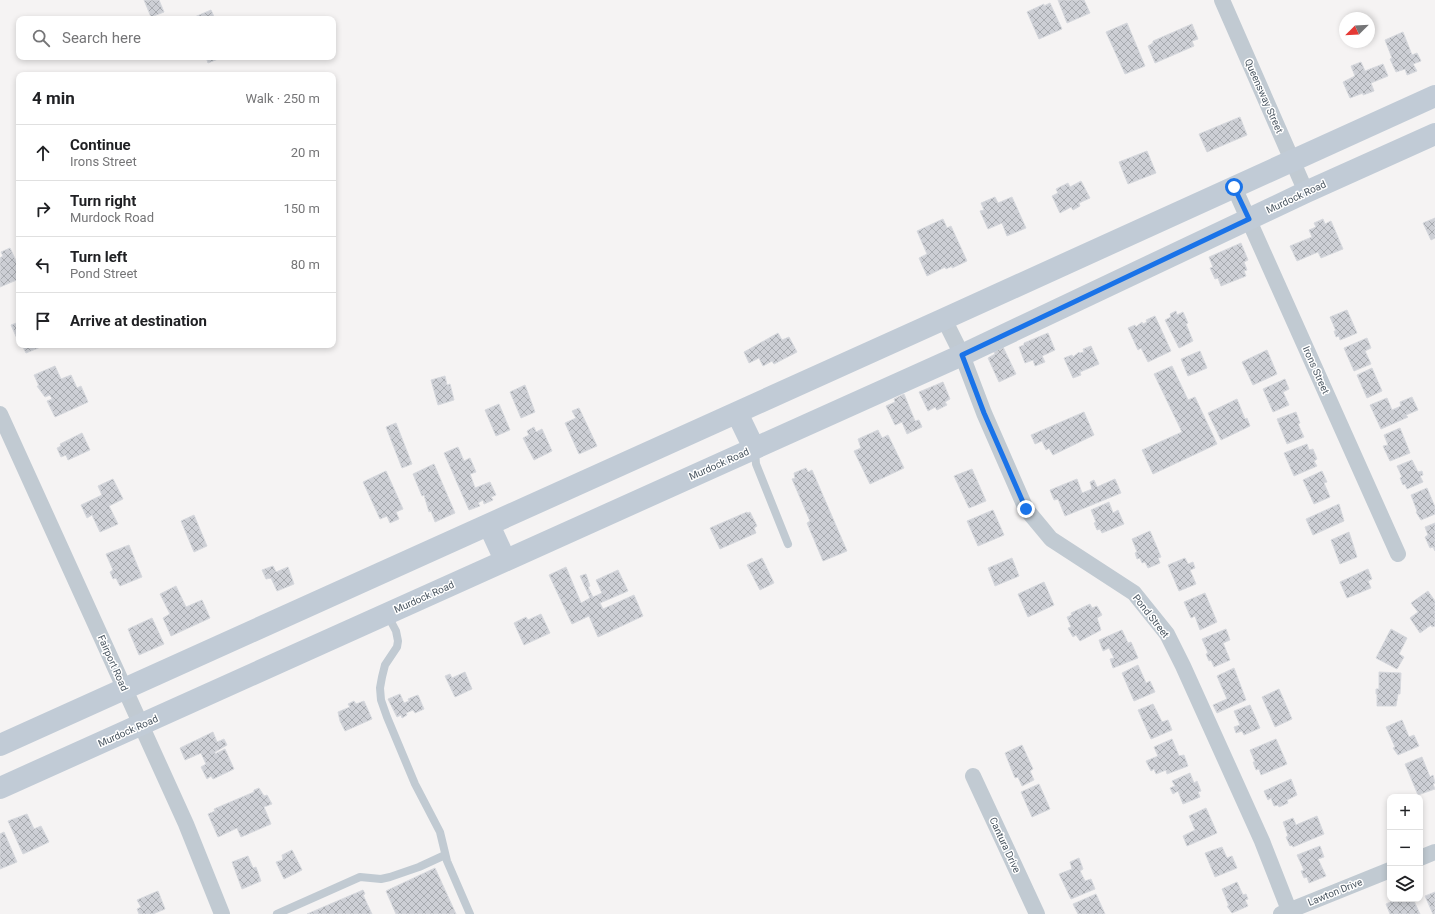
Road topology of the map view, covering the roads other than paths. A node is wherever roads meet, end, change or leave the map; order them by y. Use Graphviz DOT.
graph roads {
  1 [pos="1222,0"];
  2 [pos="1435,96"];
  3 [pos="1435,134"];
  4 [pos="1292,160"];
  5 [pos="1234,187"];
  6 [pos="1306,192"];
  7 [pos="1249,219"];
  8 [pos="944,319"];
  9 [pos="962,355"];
  10 [pos="737,413"];
  11 [pos="0,414"];
  12 [pos="754,448"];
  13 [pos="488,525"];
  14 [pos="788,544"];
  15 [pos="1398,554"];
  16 [pos="505,560"];
  17 [pos="387,614"];
  18 [pos="124,690"];
  19 [pos="142,725"];
  20 [pos="0,745"];
  21 [pos="973,776"];
  22 [pos="0,788"];
  23 [pos="1435,852"];
  24 [pos="446,855"];
  25 [pos="1423,857"];
  26 [pos="1387,871"];
  27 [pos="1285,912"];
  28 [pos="222,914"];
  29 [pos="277,914"];
  30 [pos="470,914"];
  31 [pos="1037,914"];
  1 -- 4 [label="street, Queensway Street"];
  2 -- 4 [label="main road"];
  3 -- 6 [label="main road, Murdock Road"];
  4 -- 5 [label="main road"];
  4 -- 6 [label="street, Queensway Street"];
  5 -- 7 [label="street, Irons Street"];
  5 -- 8 [label="main road"];
  6 -- 7 [label="main road, Murdock Road"];
  7 -- 9 [label="main road, Murdock Road"];
  7 -- 15 [label="street, Irons Street"];
  8 -- 9 [label="street, Pond Street"];
  8 -- 10 [label="main road"];
  9 -- 12 [label="main road, Murdock Road"];
  9 -- 27 [label="street, Pond Street"];
  10 -- 12 [label="main road"];
  10 -- 13 [label="main road"];
  11 -- 18 [label="street, Fairport Road"];
  12 -- 14 [label="lane"];
  12 -- 16 [label="main road, Murdock Road"];
  13 -- 16 [label="main road"];
  13 -- 18 [label="main road"];
  16 -- 17 [label="main road, Murdock Road"];
  17 -- 19 [label="main road, Murdock Road"];
  17 -- 24 [label="lane"];
  18 -- 19 [label="street, Fairport Road"];
  18 -- 20 [label="main road"];
  19 -- 22 [label="main road, Murdock Road"];
  19 -- 28 [label="street, Fairport Road"];
  21 -- 31 [label="street, Cantura Drive"];
  23 -- 25 [label="street"];
  24 -- 29 [label="lane"];
  24 -- 30 [label="lane"];
  26 -- 27 [label="street, Lawton Drive"];
}
